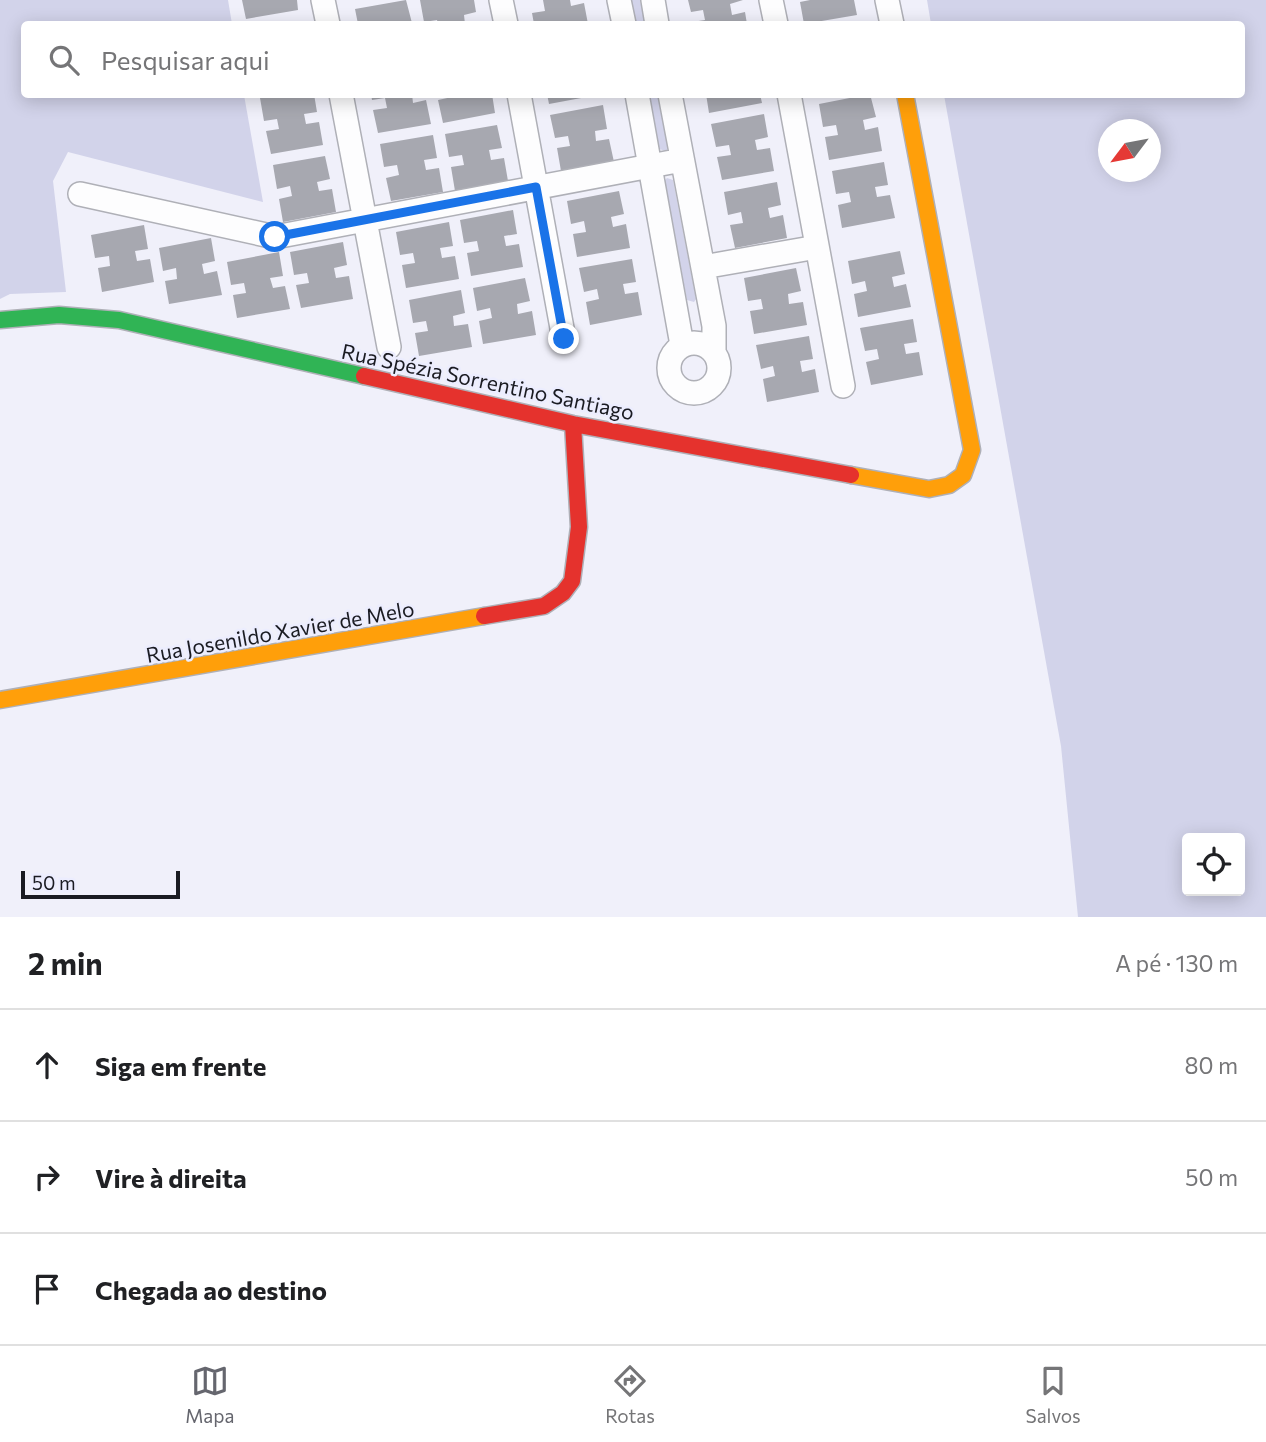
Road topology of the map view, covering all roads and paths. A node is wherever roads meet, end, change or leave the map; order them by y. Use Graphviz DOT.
graph roads {
  1 [pos="323,0"];
  2 [pos="501,0"];
  3 [pos="619,0"];
  4 [pos="653,0"];
  5 [pos="771,0"];
  6 [pos="887,0"];
  7 [pos="327,21"];
  8 [pos="505,21"];
  9 [pos="623,21"];
  10 [pos="656,21"];
  11 [pos="775,21"];
  12 [pos="891,21"];
  13 [pos="342,98"];
  14 [pos="520,98"];
  15 [pos="638,98"];
  16 [pos="671,98"];
  17 [pos="790,98"];
  18 [pos="906,98"];
  19 [pos="682,160"];
  20 [pos="650,165"];
  21 [pos="536,187"];
  22 [pos="80,194"];
  23 [pos="365,220"];
  24 [pos="817,247"];
  25 [pos="703,267"];
  26 [pos="0,320"];
  27 [pos="564,339"];
  28 [pos="682,345"];
  29 [pos="389,347"];
  30 [pos="715,353"];
  31 [pos="844,386"];
  32 [pos="573,424"];
  33 [pos="0,700"];
  1 -- 7 [label="street"];
  2 -- 8 [label="street"];
  3 -- 9 [label="street"];
  4 -- 10 [label="street"];
  5 -- 11 [label="street"];
  6 -- 12 [label="street"];
  13 -- 23 [label="street"];
  14 -- 21 [label="street"];
  15 -- 20 [label="street"];
  16 -- 19 [label="street"];
  17 -- 24 [label="street"];
  18 -- 32 [label="street, Rua Spézia Sorrentino Santiago"];
  19 -- 20 [label="street"];
  19 -- 25 [label="street"];
  20 -- 21 [label="street"];
  20 -- 28 [label="street"];
  21 -- 23 [label="street"];
  21 -- 27 [label="street"];
  22 -- 23 [label="street"];
  23 -- 29 [label="street"];
  24 -- 25 [label="street"];
  24 -- 31 [label="street"];
  25 -- 30 [label="street"];
  26 -- 32 [label="street, Rua Spézia Sorrentino Santiago"];
  28 -- 30 [label="street"];
  28 -- 30 [label="street"];
  32 -- 33 [label="street, Rua Josenildo Xavier de Melo"];
}
